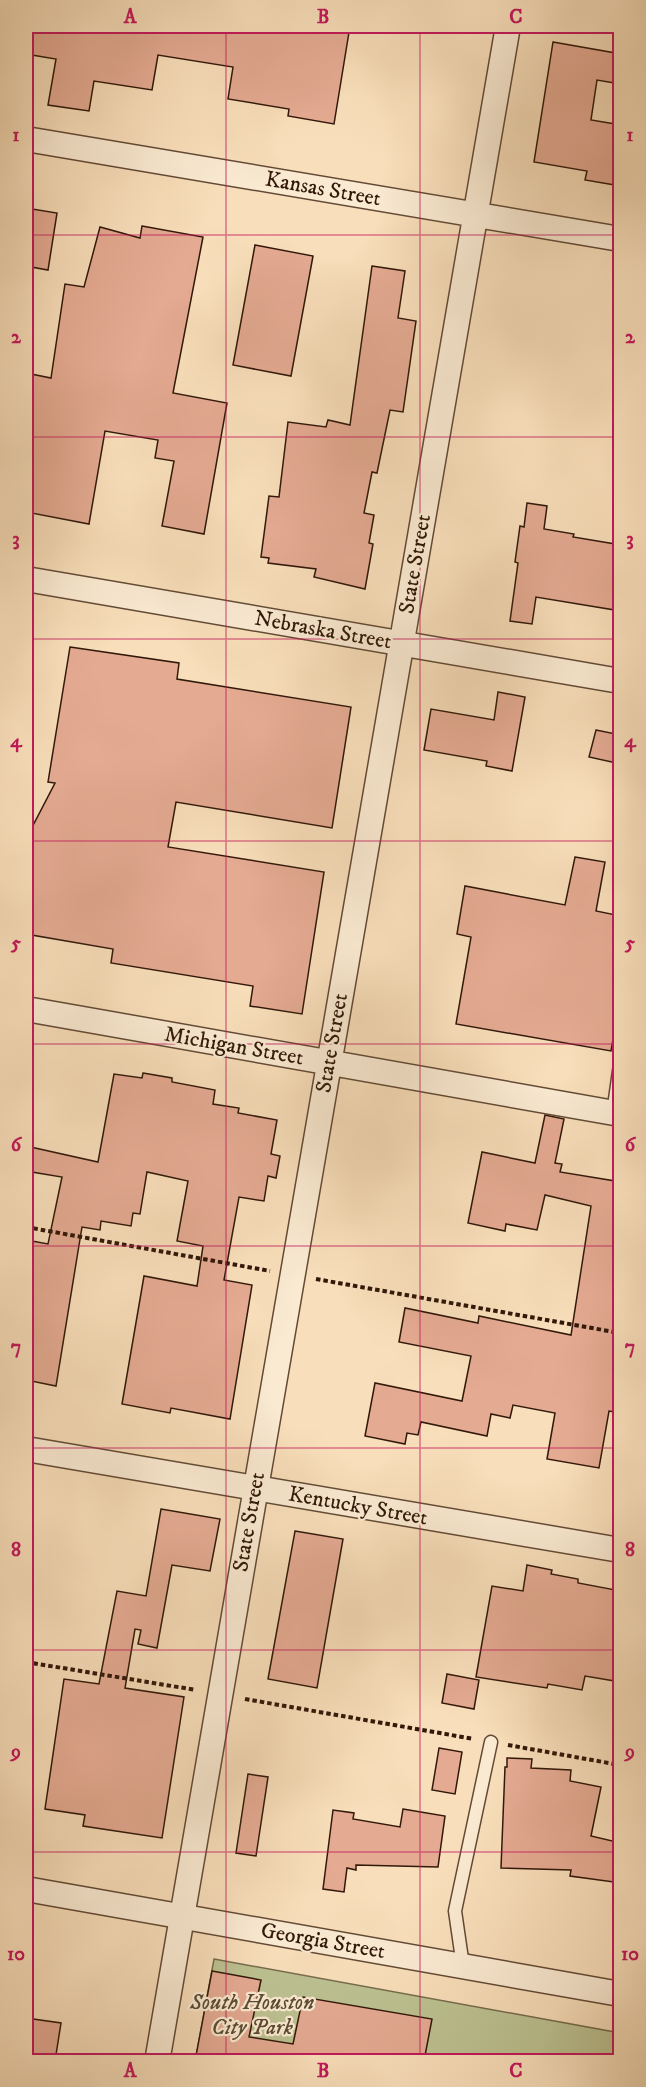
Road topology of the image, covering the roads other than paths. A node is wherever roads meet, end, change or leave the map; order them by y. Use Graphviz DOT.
graph roads {
  1 [pos="508,26"];
  2 [pos="26,140"];
  3 [pos="475,215"];
  4 [pos="621,239"];
  5 [pos="26,579"];
  6 [pos="401,644"];
  7 [pos="621,681"];
  8 [pos="26,1009"];
  9 [pos="329,1063"];
  10 [pos="621,1064"];
  11 [pos="617,1114"];
  12 [pos="26,1449"];
  13 [pos="255,1488"];
  14 [pos="621,1550"];
  15 [pos="491,1742"];
  16 [pos="26,1889"];
  17 [pos="182,1916"];
  18 [pos="463,1966"];
  19 [pos="621,1994"];
  20 [pos="157,2061"];
  1 -- 3 [label="street, State Street"];
  2 -- 3 [label="street, Kansas Street"];
  3 -- 4 [label="street, Kansas Street"];
  3 -- 6 [label="street, State Street"];
  5 -- 6 [label="street, Nebraska Street"];
  6 -- 7 [label="street, Nebraska Street"];
  6 -- 9 [label="street, State Street"];
  8 -- 9 [label="street, Michigan Street"];
  9 -- 11 [label="street, Michigan Street"];
  9 -- 13 [label="street, State Street"];
  10 -- 11 [label="lane"];
  12 -- 13 [label="street, Kentucky Street"];
  13 -- 14 [label="street, Kentucky Street"];
  13 -- 17 [label="street, State Street"];
  15 -- 18 [label="lane"];
  16 -- 17 [label="street, Georgia Street"];
  17 -- 18 [label="street, Georgia Street"];
  17 -- 20 [label="street, State Street"];
  18 -- 19 [label="street, Georgia Street"];
}
